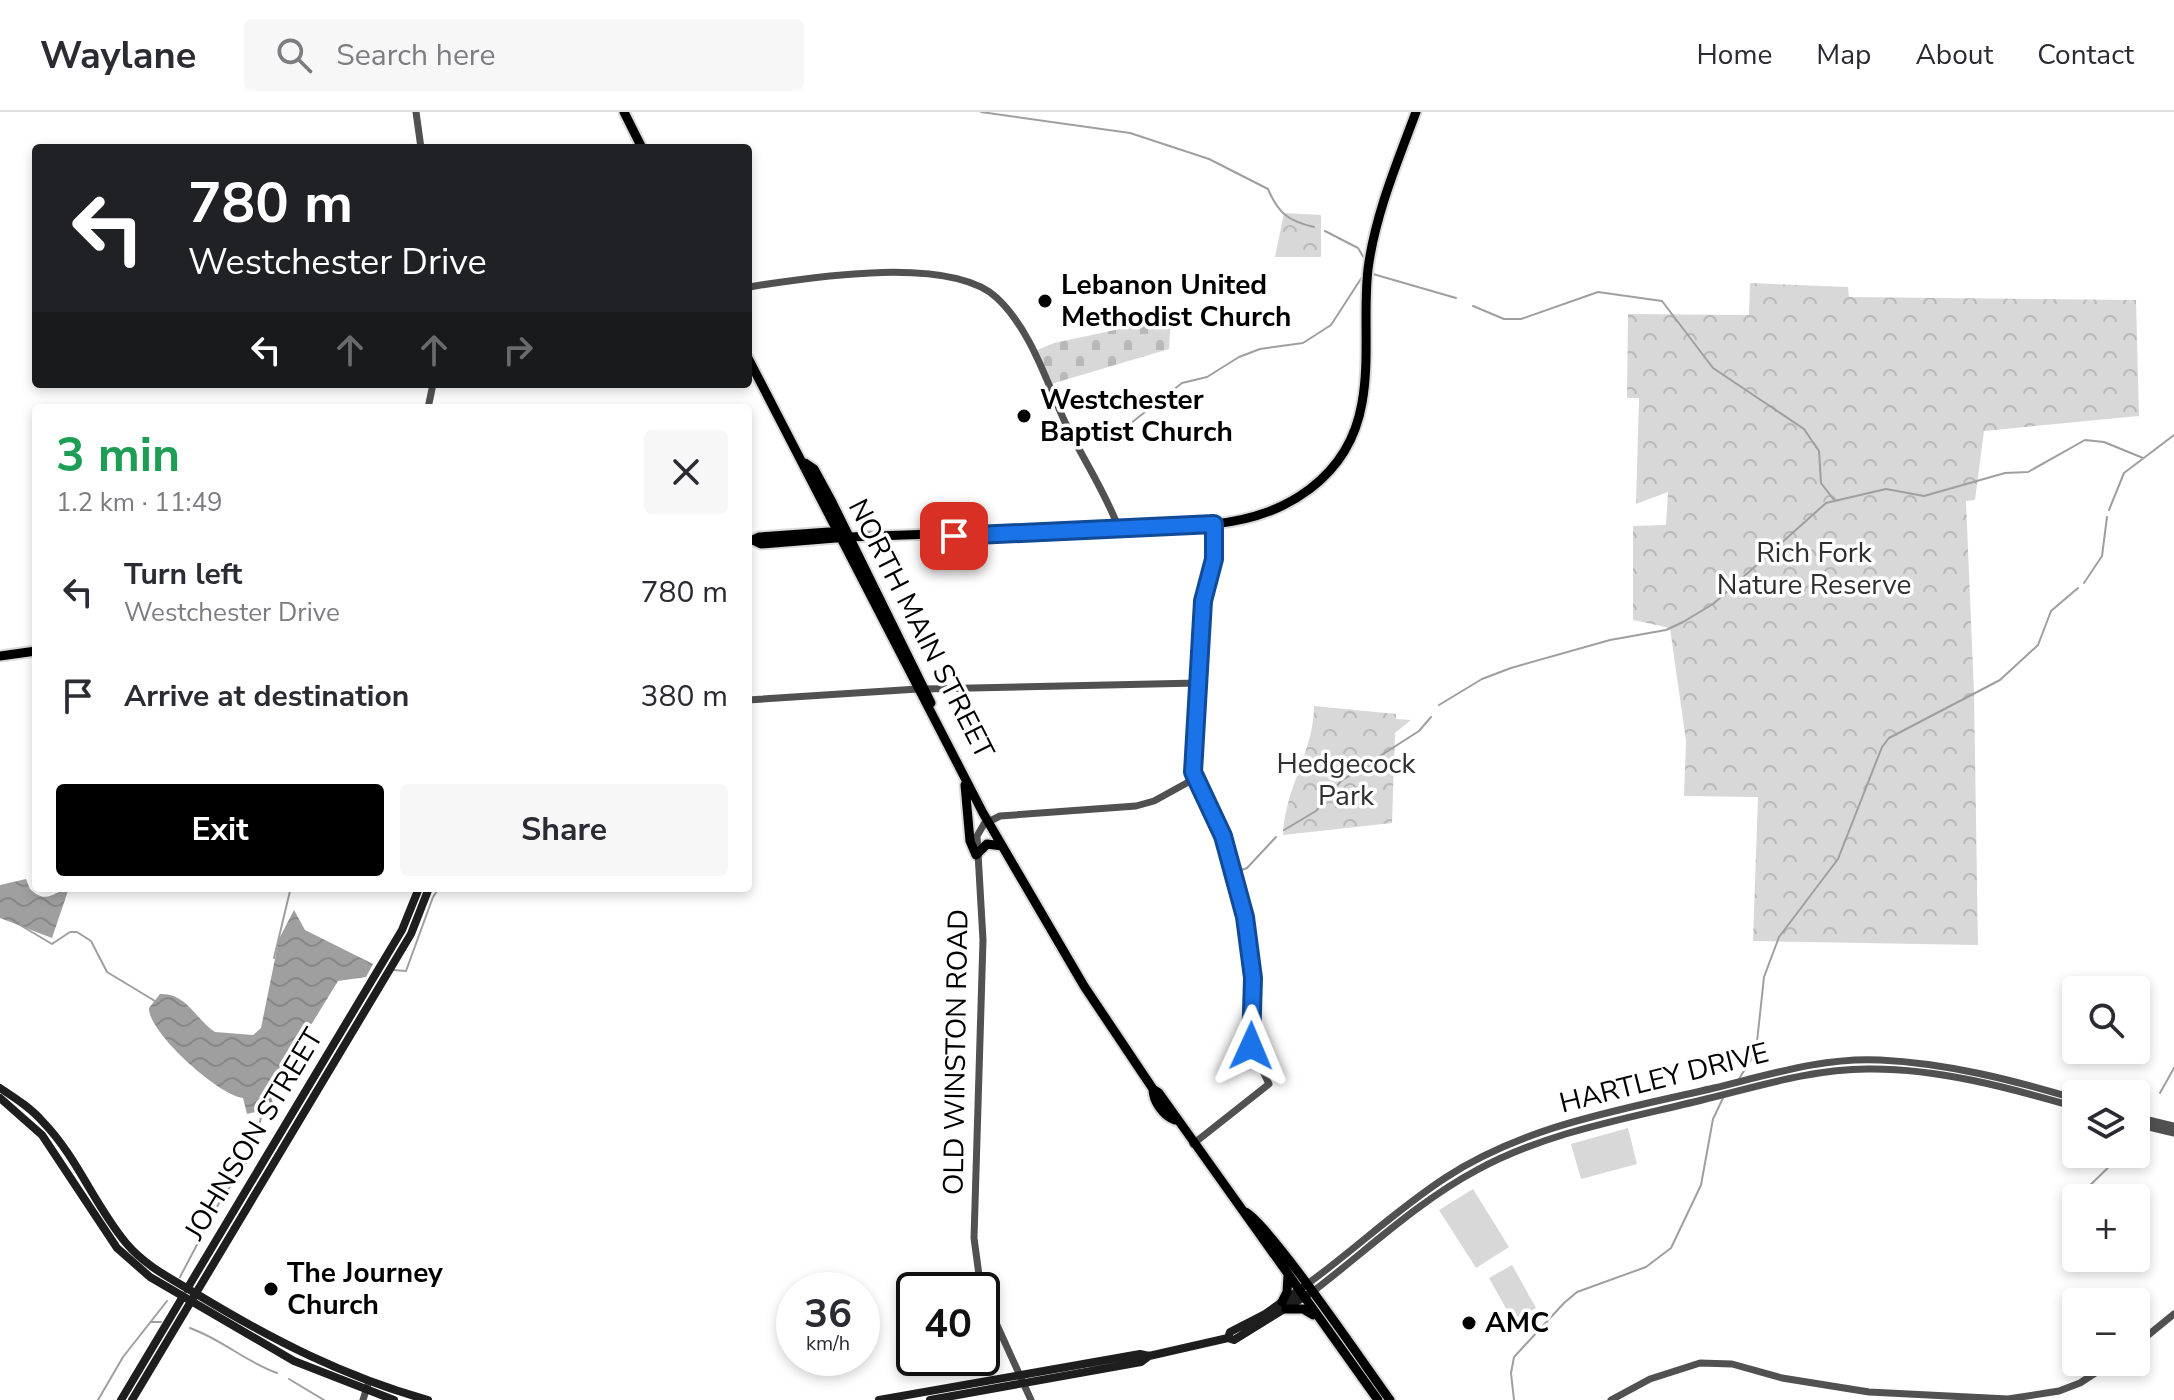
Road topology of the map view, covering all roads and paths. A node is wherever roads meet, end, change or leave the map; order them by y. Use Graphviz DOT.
graph roads {
  1 [pos="416,112"];
  2 [pos="624,112"];
  3 [pos="1416,112"];
  4 [pos="420,144"];
  5 [pos="640,144"];
  6 [pos="752,286"];
  7 [pos="752,365"];
  8 [pos="805,463"];
  9 [pos="824,509"];
  10 [pos="1214,524"];
  11 [pos="1119,529"];
  12 [pos="800,534"];
  13 [pos="896,536"];
  14 [pos="844,538"];
  15 [pos="752,540"];
  16 [pos="752,541"];
  17 [pos="861,563"];
  18 [pos="32,652"];
  19 [pos="0,656"];
  20 [pos="1198,683"];
  21 [pos="922,689"];
  22 [pos="752,700"];
  23 [pos="964,777"];
  24 [pos="1194,779"];
  25 [pos="989,820"];
  26 [pos="1002,846"];
  27 [pos="976,855"];
  28 [pos="417,892"];
  29 [pos="427,892"];
  30 [pos="0,1088"];
  31 [pos="2062,1095"];
  32 [pos="0,1098"];
  33 [pos="2062,1103"];
  34 [pos="2150,1120"];
  35 [pos="2174,1126"];
  36 [pos="2150,1127"];
  37 [pos="2174,1133"];
  38 [pos="1193,1144"];
  39 [pos="1258,1229"];
  40 [pos="979,1272"];
  41 [pos="1288,1275"];
  42 [pos="1320,1286"];
  43 [pos="187,1289"];
  44 [pos="1305,1292"];
  45 [pos="198,1295"];
  46 [pos="182,1298"];
  47 [pos="192,1304"];
  48 [pos="1320,1304"];
  49 [pos="1284,1306"];
  50 [pos="2174,1314"];
  51 [pos="1319,1320"];
  52 [pos="1000,1332"];
  53 [pos="2150,1334"];
  54 [pos="2091,1376"];
  55 [pos="1021,1379"];
  56 [pos="367,1386"];
  57 [pos="121,1400"];
  58 [pos="132,1400"];
  59 [pos="363,1400"];
  60 [pos="394,1400"];
  61 [pos="428,1400"];
  62 [pos="879,1400"];
  63 [pos="930,1400"];
  64 [pos="1031,1400"];
  65 [pos="1378,1400"];
  66 [pos="1390,1400"];
  67 [pos="1611,1400"];
  1 -- 4 [label="street"];
  2 -- 5 [label="main road"];
  3 -- 10 [label="main road"];
  6 -- 11 [label="street"];
  7 -- 8 [label="main road, NORTH MAIN STREET"];
  8 -- 9 [label="main road, NORTH MAIN STREET"];
  8 -- 14 [label="main road, NORTH MAIN STREET"];
  9 -- 12 [label="main road"];
  9 -- 14 [label="main road, NORTH MAIN STREET"];
  10 -- 11 [label="main road"];
  10 -- 20 [label="street"];
  11 -- 13 [label="main road"];
  12 -- 14 [label="main road"];
  12 -- 15 [label="main road"];
  13 -- 14 [label="main road"];
  13 -- 17 [label="main road"];
  14 -- 16 [label="main road"];
  14 -- 17 [label="main road, NORTH MAIN STREET"];
  14 -- 21 [label="main road, NORTH MAIN STREET"];
  17 -- 21 [label="main road, NORTH MAIN STREET"];
  18 -- 19 [label="main road"];
  20 -- 21 [label="street"];
  20 -- 24 [label="street"];
  21 -- 22 [label="street"];
  21 -- 23 [label="main road, NORTH MAIN STREET"];
  21 -- 25 [label="main road, NORTH MAIN STREET"];
  23 -- 25 [label="main road, NORTH MAIN STREET"];
  23 -- 27 [label="main road"];
  24 -- 25 [label="street"];
  24 -- 38 [label="street"];
  25 -- 26 [label="main road, NORTH MAIN STREET"];
  25 -- 27 [label="street, OLD WINSTON ROAD"];
  26 -- 27 [label="main road"];
  26 -- 38 [label="main road, NORTH MAIN STREET"];
  27 -- 40 [label="street, OLD WINSTON ROAD"];
  28 -- 43 [label="main road, JOHNSON STREET"];
  29 -- 45 [label="main road, JOHNSON STREET"];
  30 -- 43 [label="main road"];
  31 -- 44 [label="street, HARTLEY DRIVE"];
  32 -- 46 [label="main road"];
  33 -- 42 [label="street, HARTLEY DRIVE"];
  34 -- 35 [label="street"];
  36 -- 37 [label="street"];
  38 -- 39 [label="main road, NORTH MAIN STREET"];
  39 -- 41 [label="main road, NORTH MAIN STREET"];
  39 -- 44 [label="main road, NORTH MAIN STREET"];
  41 -- 44 [label="main road, NORTH MAIN STREET"];
  41 -- 49 [label="main road"];
  42 -- 44 [label="street, HARTLEY DRIVE"];
  42 -- 48 [label="main road"];
  43 -- 45 [label="main road"];
  43 -- 46 [label="street, JOHNSON STREET"];
  44 -- 48 [label="main road, NORTH MAIN STREET"];
  44 -- 49 [label="main road"];
  44 -- 51 [label="main road, NORTH MAIN STREET"];
  45 -- 47 [label="main road, JOHNSON STREET"];
  45 -- 56 [label="main road"];
  46 -- 47 [label="main road"];
  46 -- 57 [label="main road, JOHNSON STREET"];
  47 -- 56 [label="main road"];
  47 -- 58 [label="main road, JOHNSON STREET"];
  48 -- 66 [label="main road, NORTH MAIN STREET"];
  49 -- 51 [label="main road"];
  49 -- 55 [label="main road"];
  50 -- 53 [label="street"];
  51 -- 65 [label="main road, NORTH MAIN STREET"];
  52 -- 55 [label="street, OLD WINSTON ROAD"];
  54 -- 67 [label="street"];
  55 -- 62 [label="main road"];
  55 -- 63 [label="main road"];
  55 -- 64 [label="street, OLD WINSTON ROAD"];
  56 -- 59 [label="street"];
  56 -- 60 [label="main road"];
  56 -- 61 [label="main road"];
}
